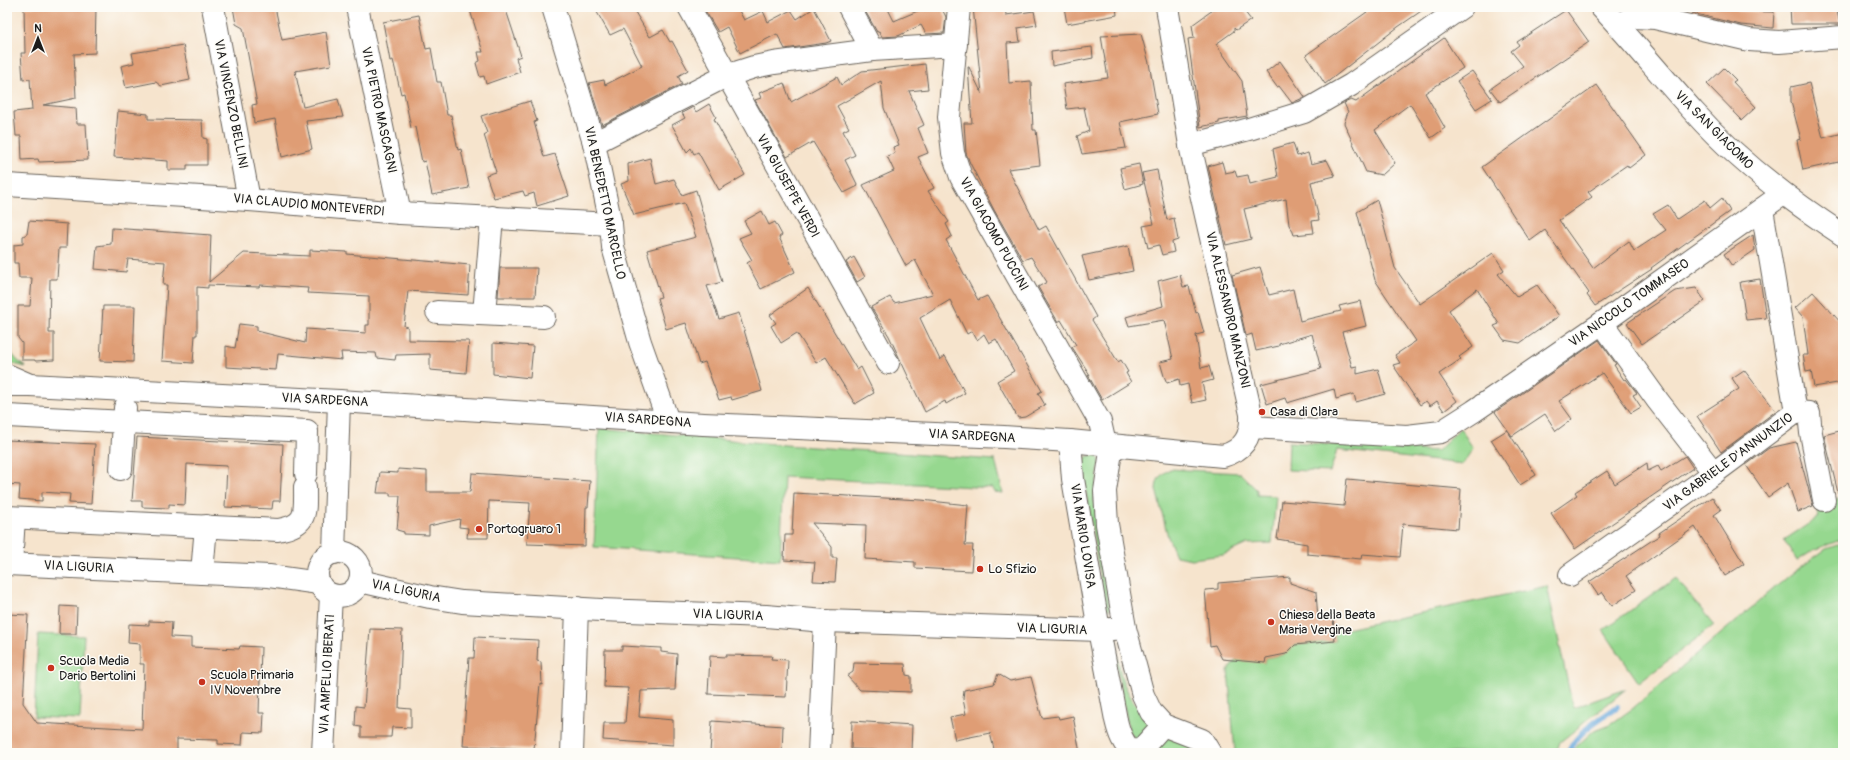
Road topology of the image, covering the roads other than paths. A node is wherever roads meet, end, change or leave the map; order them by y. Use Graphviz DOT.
graph roads {
  1 [pos="213,7"];
  2 [pos="357,7"];
  3 [pos="553,7"];
  4 [pos="689,7"];
  5 [pos="849,7"];
  6 [pos="959,7"];
  7 [pos="1167,7"];
  8 [pos="1462,7"];
  9 [pos="1601,7"];
  10 [pos="1618,24"];
  11 [pos="1843,36"];
  12 [pos="956,46"];
  13 [pos="872,50"];
  14 [pos="726,76"];
  15 [pos="594,143"];
  16 [pos="1190,145"];
  17 [pos="7,185"];
  18 [pos="1783,194"];
  19 [pos="249,200"];
  20 [pos="1762,209"];
  21 [pos="400,213"];
  22 [pos="492,217"];
  23 [pos="611,224"];
  24 [pos="1843,235"];
  25 [pos="437,312"];
  26 [pos="484,314"];
  27 [pos="544,317"];
  28 [pos="1602,323"];
  29 [pos="888,363"];
  30 [pos="7,375"];
  31 [pos="7,385"];
  32 [pos="30,385"];
  33 [pos="126,390"];
  34 [pos="339,401"];
  35 [pos="1796,412"];
  36 [pos="7,416"];
  37 [pos="668,421"];
  38 [pos="125,422"];
  39 [pos="1252,427"];
  40 [pos="1070,441"];
  41 [pos="1108,444"];
  42 [pos="121,469"];
  43 [pos="1714,473"];
  44 [pos="1824,500"];
  45 [pos="11,517"];
  46 [pos="206,526"];
  47 [pos="334,553"];
  48 [pos="9,564"];
  49 [pos="202,573"];
  50 [pos="1570,575"];
  51 [pos="360,581"];
  52 [pos="325,589"];
  53 [pos="577,608"];
  54 [pos="825,621"];
  55 [pos="1125,628"];
  56 [pos="1098,630"];
  57 [pos="1163,725"];
  58 [pos="323,753"];
  59 [pos="572,753"];
  60 [pos="818,753"];
  61 [pos="1134,753"];
  62 [pos="1145,753"];
  63 [pos="1210,753"];
  1 -- 19 [label="street, VIA VINCENZO BELLINI"];
  2 -- 21 [label="street, VIA PIETRO MASCAGNI"];
  3 -- 15 [label="street, VIA BENEDETTO MARCELLO"];
  4 -- 14 [label="street, VIA GIUSEPPE VERDI"];
  5 -- 13 [label="street"];
  6 -- 12 [label="street, VIA GIACOMO PUCCINI"];
  7 -- 16 [label="street, VIA ALESSANDRO MANZONI"];
  8 -- 16 [label="street"];
  9 -- 10 [label="street, VIA SAN GIACOMO"];
  10 -- 11 [label="street"];
  10 -- 18 [label="street, VIA SAN GIACOMO"];
  12 -- 13 [label="street"];
  12 -- 41 [label="street, VIA GIACOMO PUCCINI"];
  13 -- 14 [label="street"];
  14 -- 15 [label="street"];
  14 -- 29 [label="street, VIA GIUSEPPE VERDI"];
  15 -- 23 [label="street, VIA BENEDETTO MARCELLO"];
  16 -- 39 [label="street, VIA ALESSANDRO MANZONI"];
  17 -- 19 [label="street, VIA CLAUDIO MONTEVERDI"];
  18 -- 20 [label="street, VIA NICCOLÒ TOMMASEO"];
  18 -- 24 [label="street, VIA SAN GIACOMO"];
  19 -- 21 [label="street, VIA CLAUDIO MONTEVERDI"];
  20 -- 28 [label="street, VIA NICCOLÒ TOMMASEO"];
  20 -- 35 [label="street, VIA GABRIELE D'ANNUNZIO"];
  21 -- 22 [label="street, VIA CLAUDIO MONTEVERDI"];
  22 -- 23 [label="street, VIA CLAUDIO MONTEVERDI"];
  22 -- 26 [label="street"];
  23 -- 37 [label="street, VIA BENEDETTO MARCELLO"];
  25 -- 26 [label="street"];
  26 -- 27 [label="street"];
  28 -- 39 [label="street, VIA NICCOLÒ TOMMASEO"];
  28 -- 43 [label="street"];
  30 -- 32 [label="street, VIA SARDEGNA"];
  31 -- 32 [label="street, VIA SARDEGNA"];
  32 -- 33 [label="street, VIA SARDEGNA"];
  33 -- 34 [label="street, VIA SARDEGNA"];
  33 -- 38 [label="street"];
  34 -- 37 [label="street, VIA SARDEGNA"];
  34 -- 47 [label="street"];
  35 -- 43 [label="street, VIA GABRIELE D'ANNUNZIO"];
  35 -- 44 [label="street"];
  36 -- 38 [label="street"];
  37 -- 40 [label="street, VIA SARDEGNA"];
  38 -- 42 [label="street"];
  38 -- 46 [label="street"];
  39 -- 41 [label="street, VIA SARDEGNA"];
  40 -- 41 [label="street, VIA SARDEGNA"];
  40 -- 56 [label="street, VIA MARIO LOVISA"];
  41 -- 55 [label="street, VIA MARIO LOVISA"];
  43 -- 50 [label="street, VIA GABRIELE D'ANNUNZIO"];
  45 -- 46 [label="street"];
  45 -- 48 [label="street"];
  46 -- 49 [label="street"];
  47 -- 51 [label="street"];
  47 -- 52 [label="street"];
  48 -- 49 [label="street, VIA LIGURIA"];
  49 -- 52 [label="street, VIA LIGURIA"];
  51 -- 52 [label="street"];
  51 -- 53 [label="street, VIA LIGURIA"];
  52 -- 58 [label="street, VIA AMPELIO IBERATI"];
  53 -- 54 [label="street, VIA LIGURIA"];
  53 -- 59 [label="street"];
  54 -- 56 [label="street, VIA LIGURIA"];
  54 -- 60 [label="street"];
  55 -- 56 [label="street"];
  55 -- 57 [label="street, VIA MARIO LOVISA"];
  56 -- 61 [label="street, VIA MARIO LOVISA"];
  57 -- 62 [label="street"];
  57 -- 63 [label="street, VIA MARIO LOVISA"];
}
